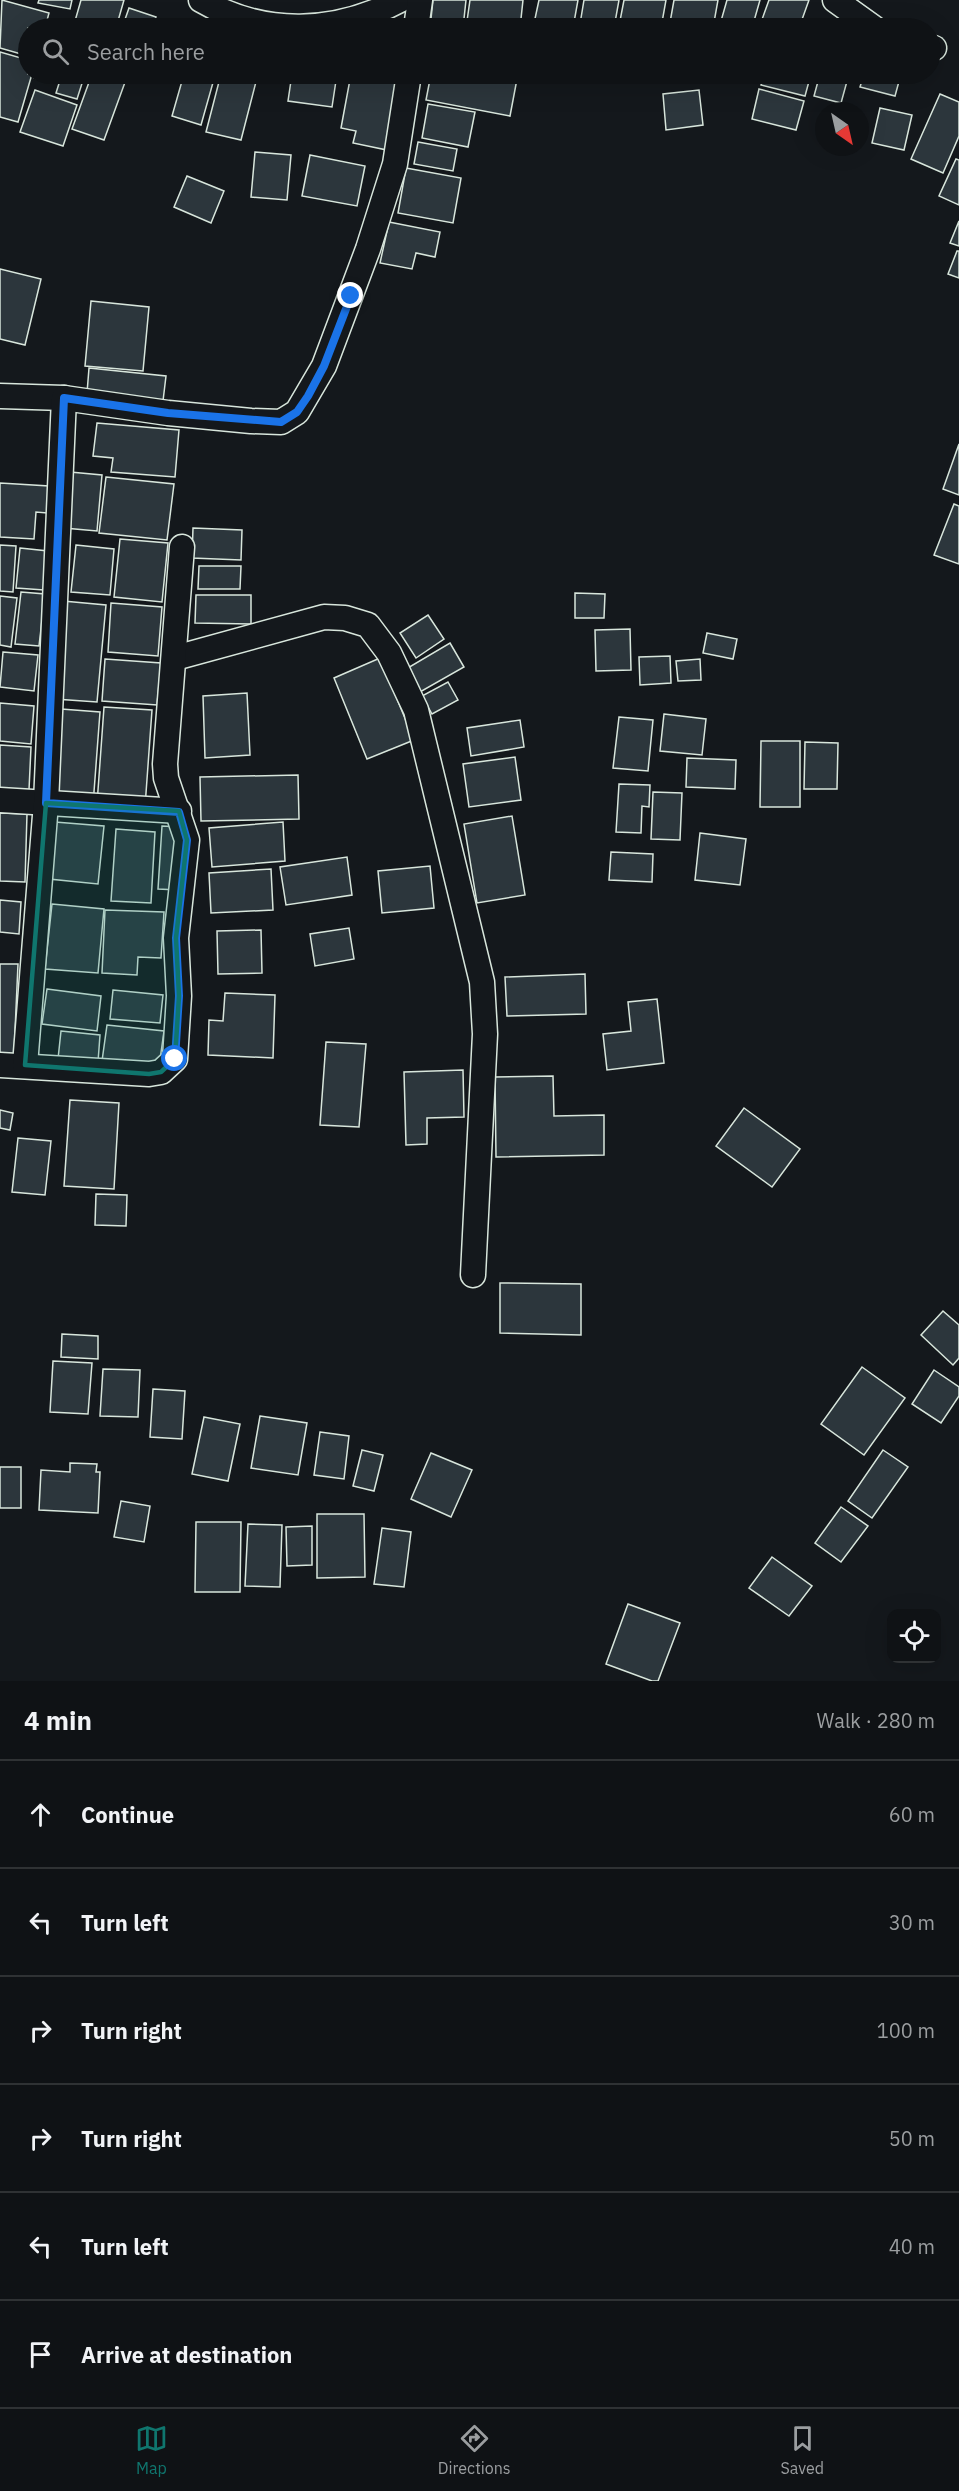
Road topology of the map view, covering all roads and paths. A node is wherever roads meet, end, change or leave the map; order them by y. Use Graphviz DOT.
graph roads {
  1 [pos="201,0"];
  2 [pos="400,0"];
  3 [pos="420,0"];
  4 [pos="835,0"];
  5 [pos="239,18"];
  6 [pos="362,18"];
  7 [pos="417,18"];
  8 [pos="860,18"];
  9 [pos="407,84"];
  10 [pos="0,396"];
  11 [pos="64,398"];
  12 [pos="182,548"];
  13 [pos="175,658"];
  14 [pos="0,800"];
  15 [pos="46,803"];
  16 [pos="179,812"];
  17 [pos="0,1065"];
  18 [pos="25,1065"];
  19 [pos="473,1275"];
  1 -- 5 [label="street"];
  2 -- 6 [label="street"];
  3 -- 7 [label="street"];
  4 -- 8 [label="street"];
  9 -- 11 [label="street"];
  10 -- 11 [label="street"];
  11 -- 15 [label="street"];
  12 -- 13 [label="street"];
  13 -- 16 [label="street"];
  13 -- 19 [label="street"];
  14 -- 15 [label="street"];
  15 -- 16 [label="street"];
  15 -- 18 [label="street"];
  16 -- 18 [label="street"];
  17 -- 18 [label="street"];
}
